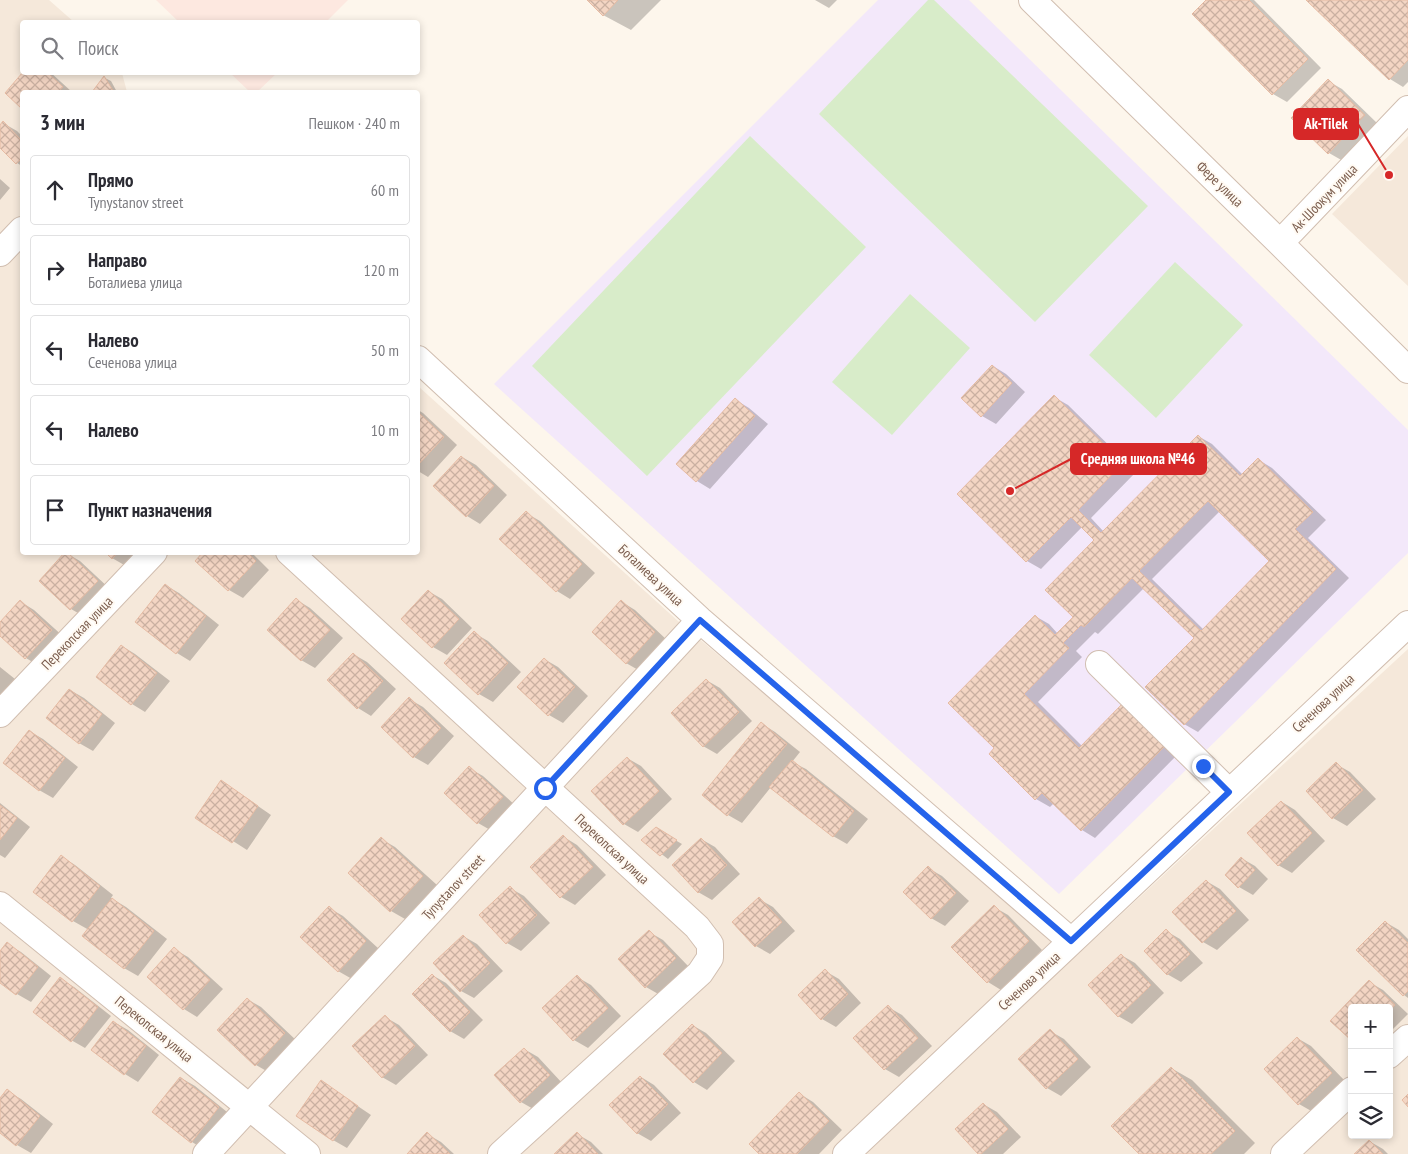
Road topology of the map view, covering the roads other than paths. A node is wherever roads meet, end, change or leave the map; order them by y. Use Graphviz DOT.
graph roads {
  1 [pos="1032,0"];
  2 [pos="1408,109"];
  3 [pos="20,232"];
  4 [pos="1280,243"];
  5 [pos="0,253"];
  6 [pos="420,362"];
  7 [pos="1408,370"];
  8 [pos="151,555"];
  9 [pos="292,555"];
  10 [pos="700,620"];
  11 [pos="1408,624"];
  12 [pos="1099,664"];
  13 [pos="0,714"];
  14 [pos="545,788"];
  15 [pos="1229,792"];
  16 [pos="0,905"];
  17 [pos="1071,941"];
  18 [pos="1408,1038"];
  19 [pos="1393,1051"];
  20 [pos="1348,1094"];
  21 [pos="249,1107"];
  22 [pos="206,1154"];
  23 [pos="307,1154"];
  24 [pos="501,1154"];
  25 [pos="846,1154"];
  26 [pos="1284,1154"];
  1 -- 4 [label="street, Фере улица"];
  2 -- 4 [label="street, Ак-Шоокум улица"];
  3 -- 5 [label="street"];
  4 -- 7 [label="street, Фере улица"];
  6 -- 10 [label="street, Боталиева улица"];
  8 -- 13 [label="street, Перекопская улица"];
  9 -- 14 [label="street, Перекопская улица"];
  10 -- 14 [label="street, Tynystanov street"];
  10 -- 17 [label="street, Боталиева улица"];
  11 -- 15 [label="street, Сеченова улица"];
  12 -- 15 [label="street"];
  14 -- 21 [label="street, Tynystanov street"];
  14 -- 24 [label="street, Перекопская улица"];
  15 -- 17 [label="street, Сеченова улица"];
  16 -- 21 [label="street, Перекопская улица"];
  17 -- 25 [label="street, Сеченова улица"];
  18 -- 19 [label="street"];
  20 -- 26 [label="street"];
  21 -- 22 [label="street, Tynystanov street"];
  21 -- 23 [label="street, Перекопская улица"];
}
